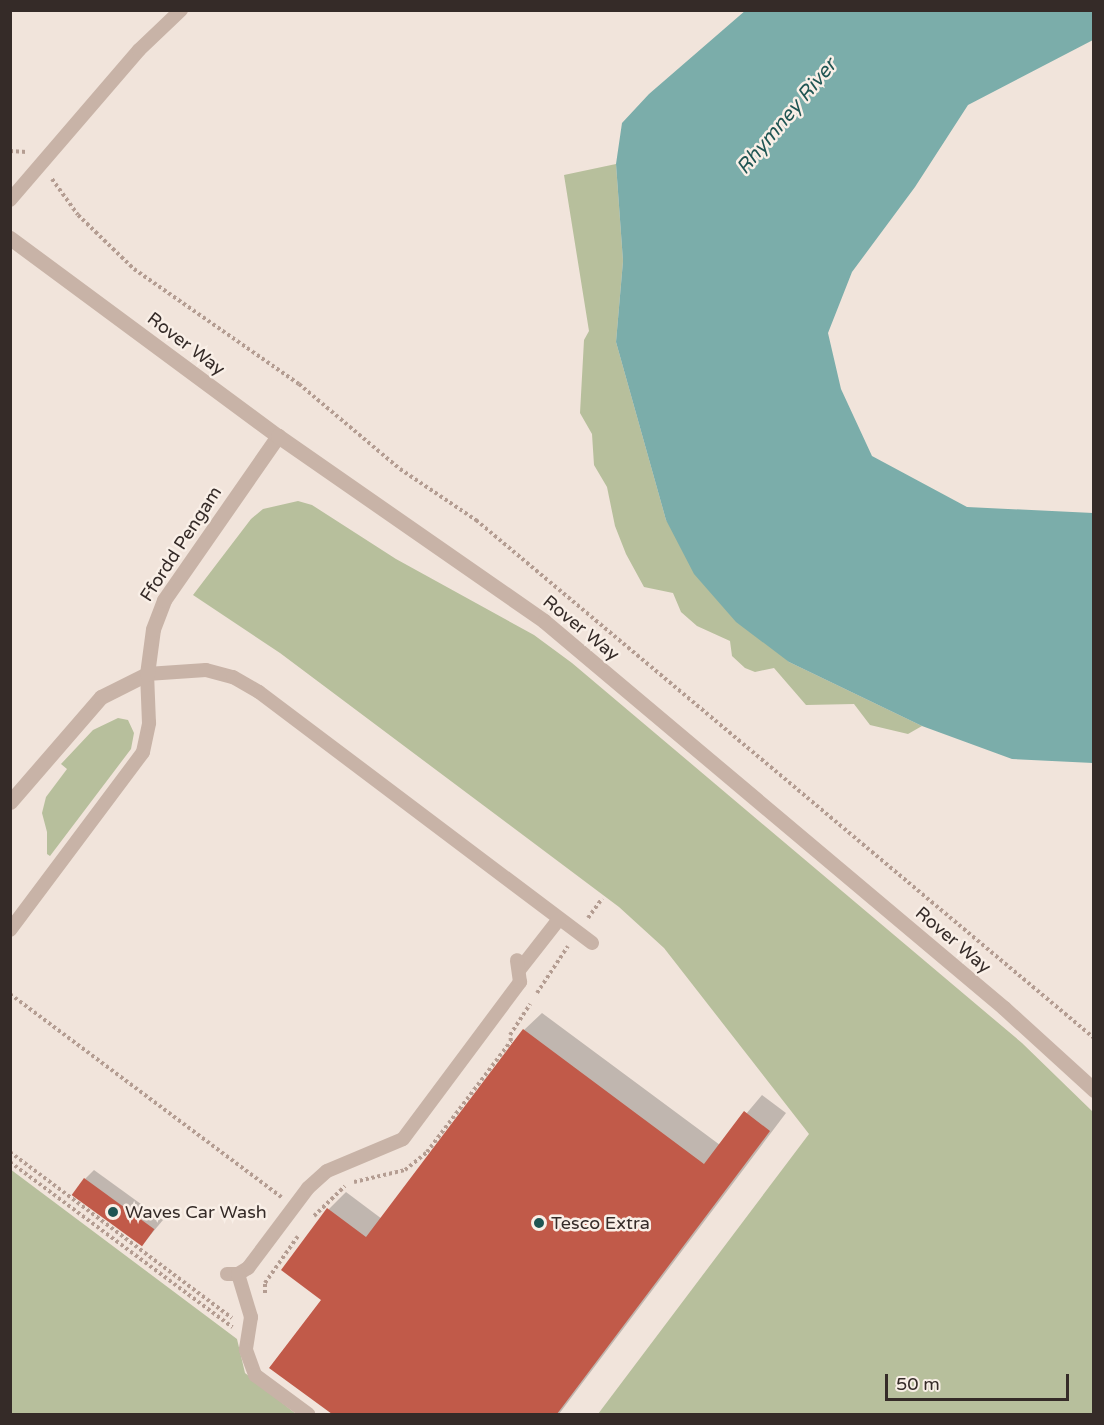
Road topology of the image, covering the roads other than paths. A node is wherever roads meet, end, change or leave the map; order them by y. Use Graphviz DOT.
graph roads {
  1 [pos="181,10"];
  2 [pos="10,200"];
  3 [pos="10,238"];
  4 [pos="278,436"];
  5 [pos="147,674"];
  6 [pos="10,802"];
  7 [pos="559,919"];
  8 [pos="10,930"];
  9 [pos="592,943"];
  10 [pos="1094,1090"];
  11 [pos="308,1414"];
  1 -- 2 [label="lane"];
  3 -- 4 [label="street, Rover Way"];
  4 -- 5 [label="street, Ffordd Pengam"];
  4 -- 10 [label="street, Rover Way"];
  5 -- 6 [label="street"];
  5 -- 7 [label="lane"];
  5 -- 8 [label="lane"];
  7 -- 9 [label="lane"];
  7 -- 11 [label="lane"];
}
